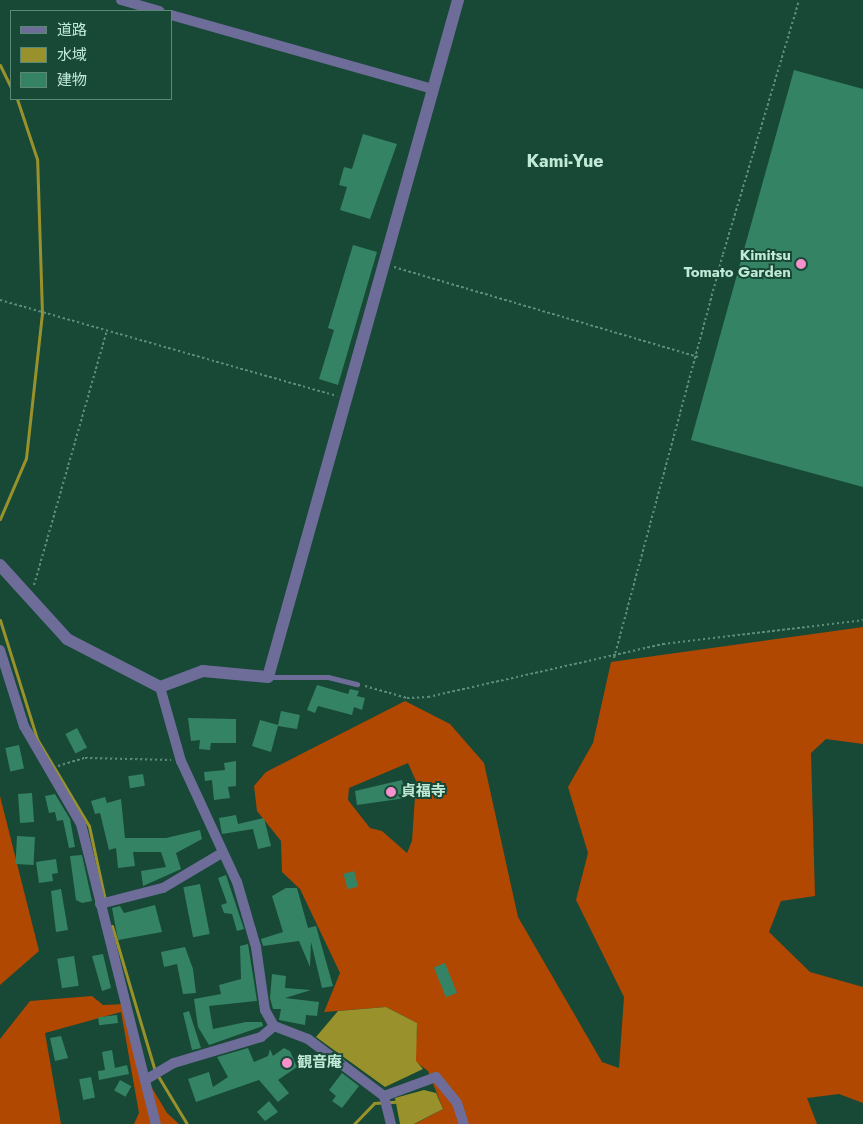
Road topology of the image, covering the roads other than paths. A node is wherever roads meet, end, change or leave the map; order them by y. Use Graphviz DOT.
graph roads {
  1 [pos="122,0"];
  2 [pos="458,0"];
  3 [pos="156,10"];
  4 [pos="172,15"];
  5 [pos="433,89"];
  6 [pos="0,565"];
  7 [pos="0,650"];
  8 [pos="268,677"];
  9 [pos="357,684"];
  10 [pos="160,687"];
  11 [pos="222,853"];
  12 [pos="104,903"];
  13 [pos="274,1026"];
  14 [pos="154,1075"];
  15 [pos="385,1101"];
  16 [pos="156,1124"];
  17 [pos="391,1124"];
  18 [pos="464,1124"];
  1 -- 3 [label="street"];
  2 -- 5 [label="street"];
  4 -- 5 [label="street"];
  5 -- 8 [label="street"];
  6 -- 10 [label="street"];
  7 -- 12 [label="street"];
  8 -- 9 [label="lane"];
  8 -- 10 [label="street"];
  10 -- 11 [label="street"];
  11 -- 12 [label="street"];
  11 -- 13 [label="street"];
  12 -- 14 [label="street"];
  13 -- 14 [label="street"];
  13 -- 15 [label="street"];
  14 -- 16 [label="street"];
  15 -- 17 [label="street"];
  15 -- 18 [label="street"];
}
